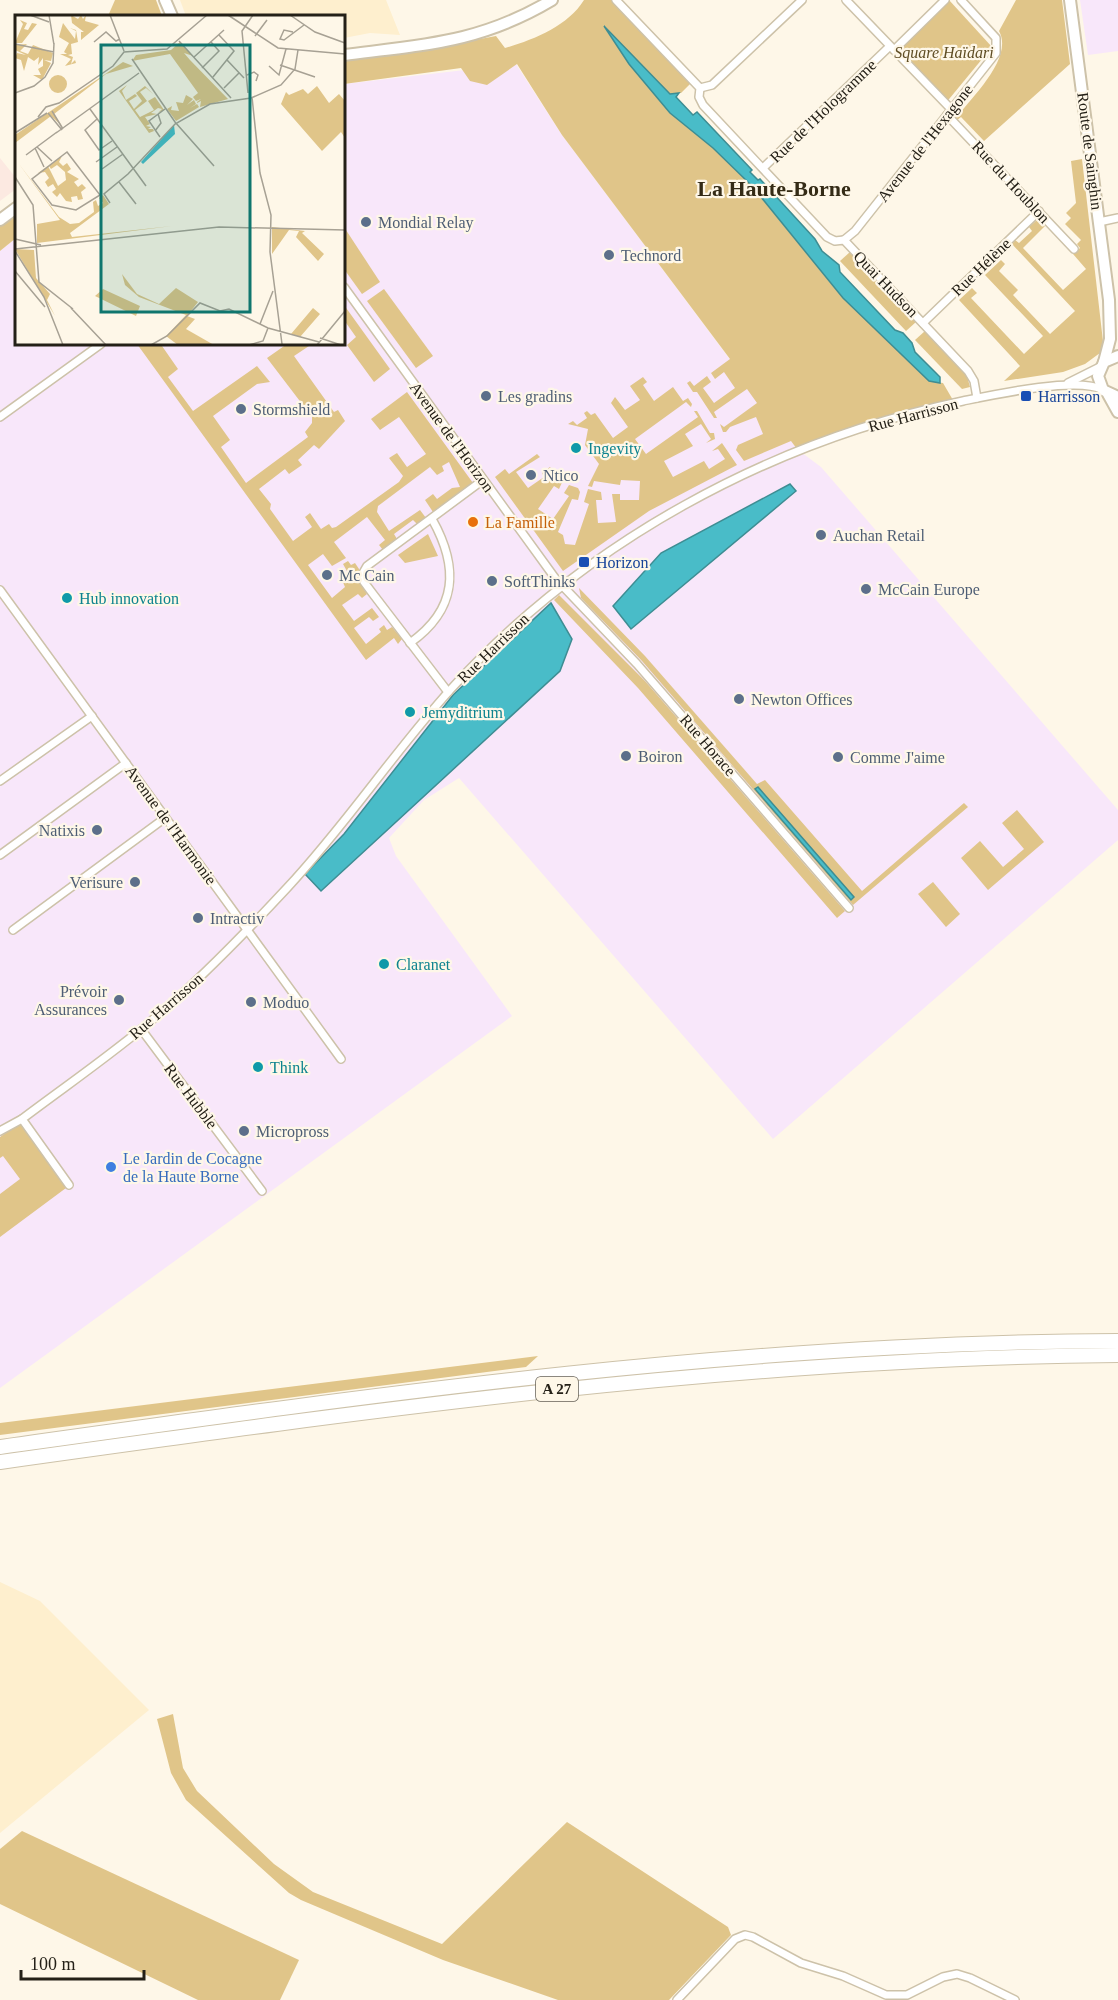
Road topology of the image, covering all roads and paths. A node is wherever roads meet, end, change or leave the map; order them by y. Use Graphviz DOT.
graph roads {
  1 [pos="538,0"];
  2 [pos="552,0"];
  3 [pos="616,0"];
  4 [pos="802,0"];
  5 [pos="846,0"];
  6 [pos="945,0"];
  7 [pos="961,0"];
  8 [pos="1070,0"];
  9 [pos="408,47"];
  10 [pos="892,48"];
  11 [pos="345,55"];
  12 [pos="700,88"];
  13 [pos="949,112"];
  14 [pos="763,168"];
  15 [pos="15,209"];
  16 [pos="1039,212"];
  17 [pos="1118,219"];
  18 [pos="0,220"];
  19 [pos="1099,222"];
  20 [pos="844,240"];
  21 [pos="1074,249"];
  22 [pos="345,288"];
  23 [pos="1109,302"];
  24 [pos="923,323"];
  25 [pos="1118,339"];
  26 [pos="100,345"];
  27 [pos="1118,356"];
  28 [pos="1102,364"];
  29 [pos="1057,386"];
  30 [pos="1109,393"];
  31 [pos="977,398"];
  32 [pos="1118,412"];
  33 [pos="0,417"];
  34 [pos="483,480"];
  35 [pos="432,519"];
  36 [pos="562,586"];
  37 [pos="0,590"];
  38 [pos="411,643"];
  39 [pos="448,692"];
  40 [pos="92,716"];
  41 [pos="126,763"];
  42 [pos="0,781"];
  43 [pos="165,818"];
  44 [pos="0,855"];
  45 [pos="849,908"];
  46 [pos="13,930"];
  47 [pos="247,930"];
  48 [pos="141,1029"];
  49 [pos="341,1059"];
  50 [pos="22,1119"];
  51 [pos="0,1131"];
  52 [pos="69,1185"];
  53 [pos="262,1191"];
  54 [pos="1118,1341"];
  55 [pos="1118,1356"];
  56 [pos="0,1447"];
  57 [pos="0,1462"];
  58 [pos="676,2000"];
  59 [pos="1015,2000"];
  1 -- 9 [label="street"];
  2 -- 9 [label="street"];
  3 -- 12 [label="street, Quai Hudson"];
  4 -- 12 [label="street"];
  5 -- 10 [label="street, Rue de l'Hologramme"];
  6 -- 10 [label="street"];
  7 -- 13 [label="street, Avenue de l'Hexagone"];
  8 -- 19 [label="street, Route de Sainghin"];
  9 -- 11 [label="street"];
  10 -- 13 [label="street, Rue du Houblon"];
  10 -- 14 [label="street, Rue de l'Hologramme"];
  12 -- 14 [label="street, Quai Hudson"];
  13 -- 16 [label="street, Rue du Houblon"];
  13 -- 20 [label="street, Avenue de l'Hexagone"];
  14 -- 20 [label="street, Quai Hudson"];
  15 -- 18 [label="street"];
  16 -- 21 [label="street, Rue du Houblon"];
  16 -- 24 [label="street, Rue Hélène"];
  17 -- 19 [label="street"];
  19 -- 23 [label="street, Route de Sainghin"];
  20 -- 24 [label="street, Quai Hudson"];
  22 -- 34 [label="street, Avenue de l'Horizon"];
  23 -- 25 [label="street, Route de Sainghin"];
  23 -- 28 [label="street, Route de Sainghin"];
  24 -- 31 [label="street, Quai Hudson"];
  26 -- 33 [label="street"];
  27 -- 28 [label="street"];
  28 -- 29 [label="street, Rue Harrisson"];
  28 -- 30 [label="street, Route de Sainghin"];
  29 -- 30 [label="street, Rue Harrisson"];
  29 -- 31 [label="street, Rue Harrisson"];
  30 -- 32 [label="street"];
  31 -- 36 [label="street, Rue Harrisson"];
  34 -- 35 [label="street"];
  34 -- 36 [label="street, Avenue de l'Horizon"];
  35 -- 38 [label="street"];
  35 -- 38 [label="street"];
  36 -- 39 [label="street, Rue Harrisson"];
  36 -- 45 [label="street, Rue Horace"];
  37 -- 40 [label="street, Avenue de l'Harmonie"];
  38 -- 39 [label="street"];
  39 -- 47 [label="street, Rue Harrisson"];
  40 -- 41 [label="street, Avenue de l'Harmonie"];
  40 -- 42 [label="street"];
  41 -- 43 [label="street, Avenue de l'Harmonie"];
  41 -- 44 [label="street"];
  43 -- 46 [label="street"];
  43 -- 47 [label="street, Avenue de l'Harmonie"];
  47 -- 48 [label="street, Rue Harrisson"];
  47 -- 49 [label="street, Avenue de l'Harmonie"];
  48 -- 50 [label="street, Rue Harrisson"];
  48 -- 53 [label="street, Rue Hubble"];
  50 -- 51 [label="street, Rue Harrisson"];
  50 -- 52 [label="street"];
  54 -- 56 [label="highway, A 27"];
  55 -- 57 [label="highway, A 27"];
  58 -- 59 [label="street"];
}
